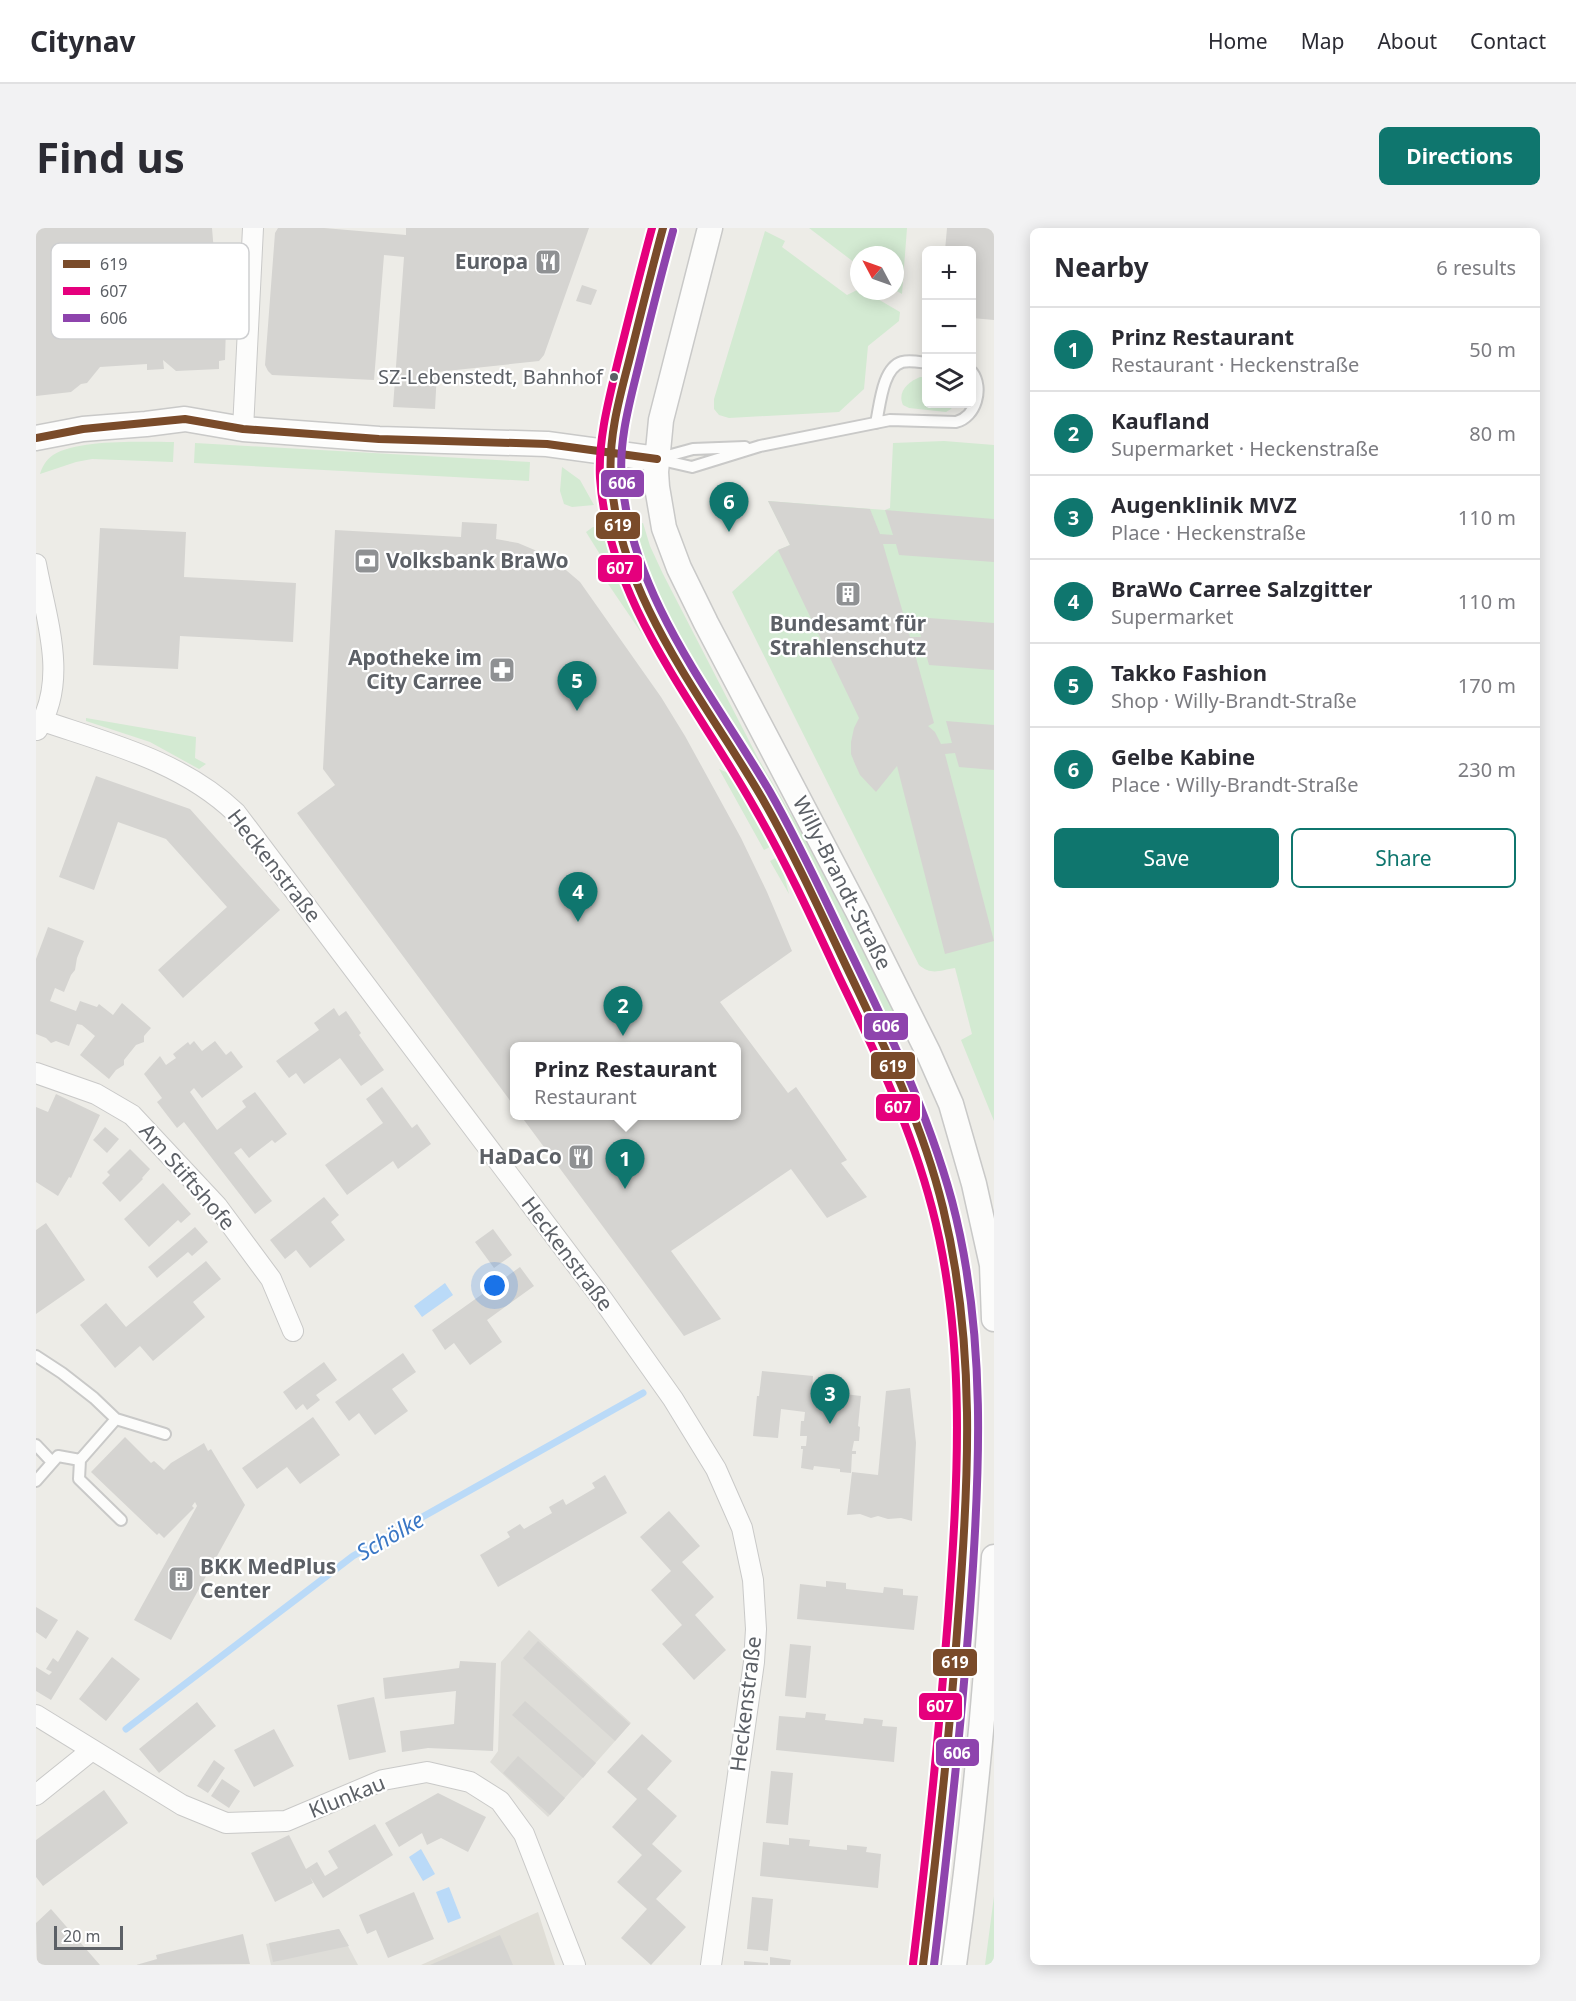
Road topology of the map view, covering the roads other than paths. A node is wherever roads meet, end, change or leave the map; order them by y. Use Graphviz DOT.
graph roads {
  1 [pos="253,228"];
  2 [pos="663,228"];
  3 [pos="710,228"];
  4 [pos="249,308"];
  5 [pos="247,339"];
  6 [pos="922,363"];
  7 [pos="974,408"];
  8 [pos="876,423"];
  9 [pos="243,429"];
  10 [pos="36,438"];
  11 [pos="760,446"];
  12 [pos="612,453"];
  13 [pos="657,459"];
  14 [pos="36,564"];
  15 [pos="39,726"];
  16 [pos="36,1073"];
  17 [pos="994,1319"];
  18 [pos="293,1331"];
  19 [pos="36,1356"];
  20 [pos="116,1419"];
  21 [pos="165,1434"];
  22 [pos="36,1445"];
  23 [pos="80,1460"];
  24 [pos="52,1462"];
  25 [pos="36,1481"];
  26 [pos="121,1520"];
  27 [pos="994,1557"];
  28 [pos="36,1715"];
  29 [pos="92,1750"];
  30 [pos="36,1795"];
  31 [pos="575,1965"];
  32 [pos="711,1965"];
  33 [pos="923,1965"];
  34 [pos="954,1965"];
  1 -- 4 [label="street"];
  2 -- 12 [label="street, Willy-Brandt-Straße"];
  3 -- 13 [label="street, Willy-Brandt-Straße"];
  5 -- 9 [label="street"];
  6 -- 8 [label="lane"];
  7 -- 8 [label="lane"];
  8 -- 11 [label="lane"];
  9 -- 10 [label="street"];
  9 -- 12 [label="street"];
  11 -- 13 [label="lane"];
  11 -- 13 [label="lane"];
  12 -- 13 [label="street"];
  12 -- 33 [label="street, Willy-Brandt-Straße"];
  13 -- 17 [label="street, Willy-Brandt-Straße"];
  14 -- 15 [label="street"];
  15 -- 32 [label="street, Heckenstraße"];
  16 -- 18 [label="street, Am Stiftshofe"];
  19 -- 20 [label="lane"];
  20 -- 21 [label="lane"];
  20 -- 23 [label="lane"];
  22 -- 24 [label="lane"];
  23 -- 24 [label="lane"];
  23 -- 26 [label="lane"];
  24 -- 25 [label="lane"];
  27 -- 34 [label="street"];
  28 -- 29 [label="street, Klunkau"];
  29 -- 30 [label="street"];
  29 -- 31 [label="street, Klunkau"];
}
